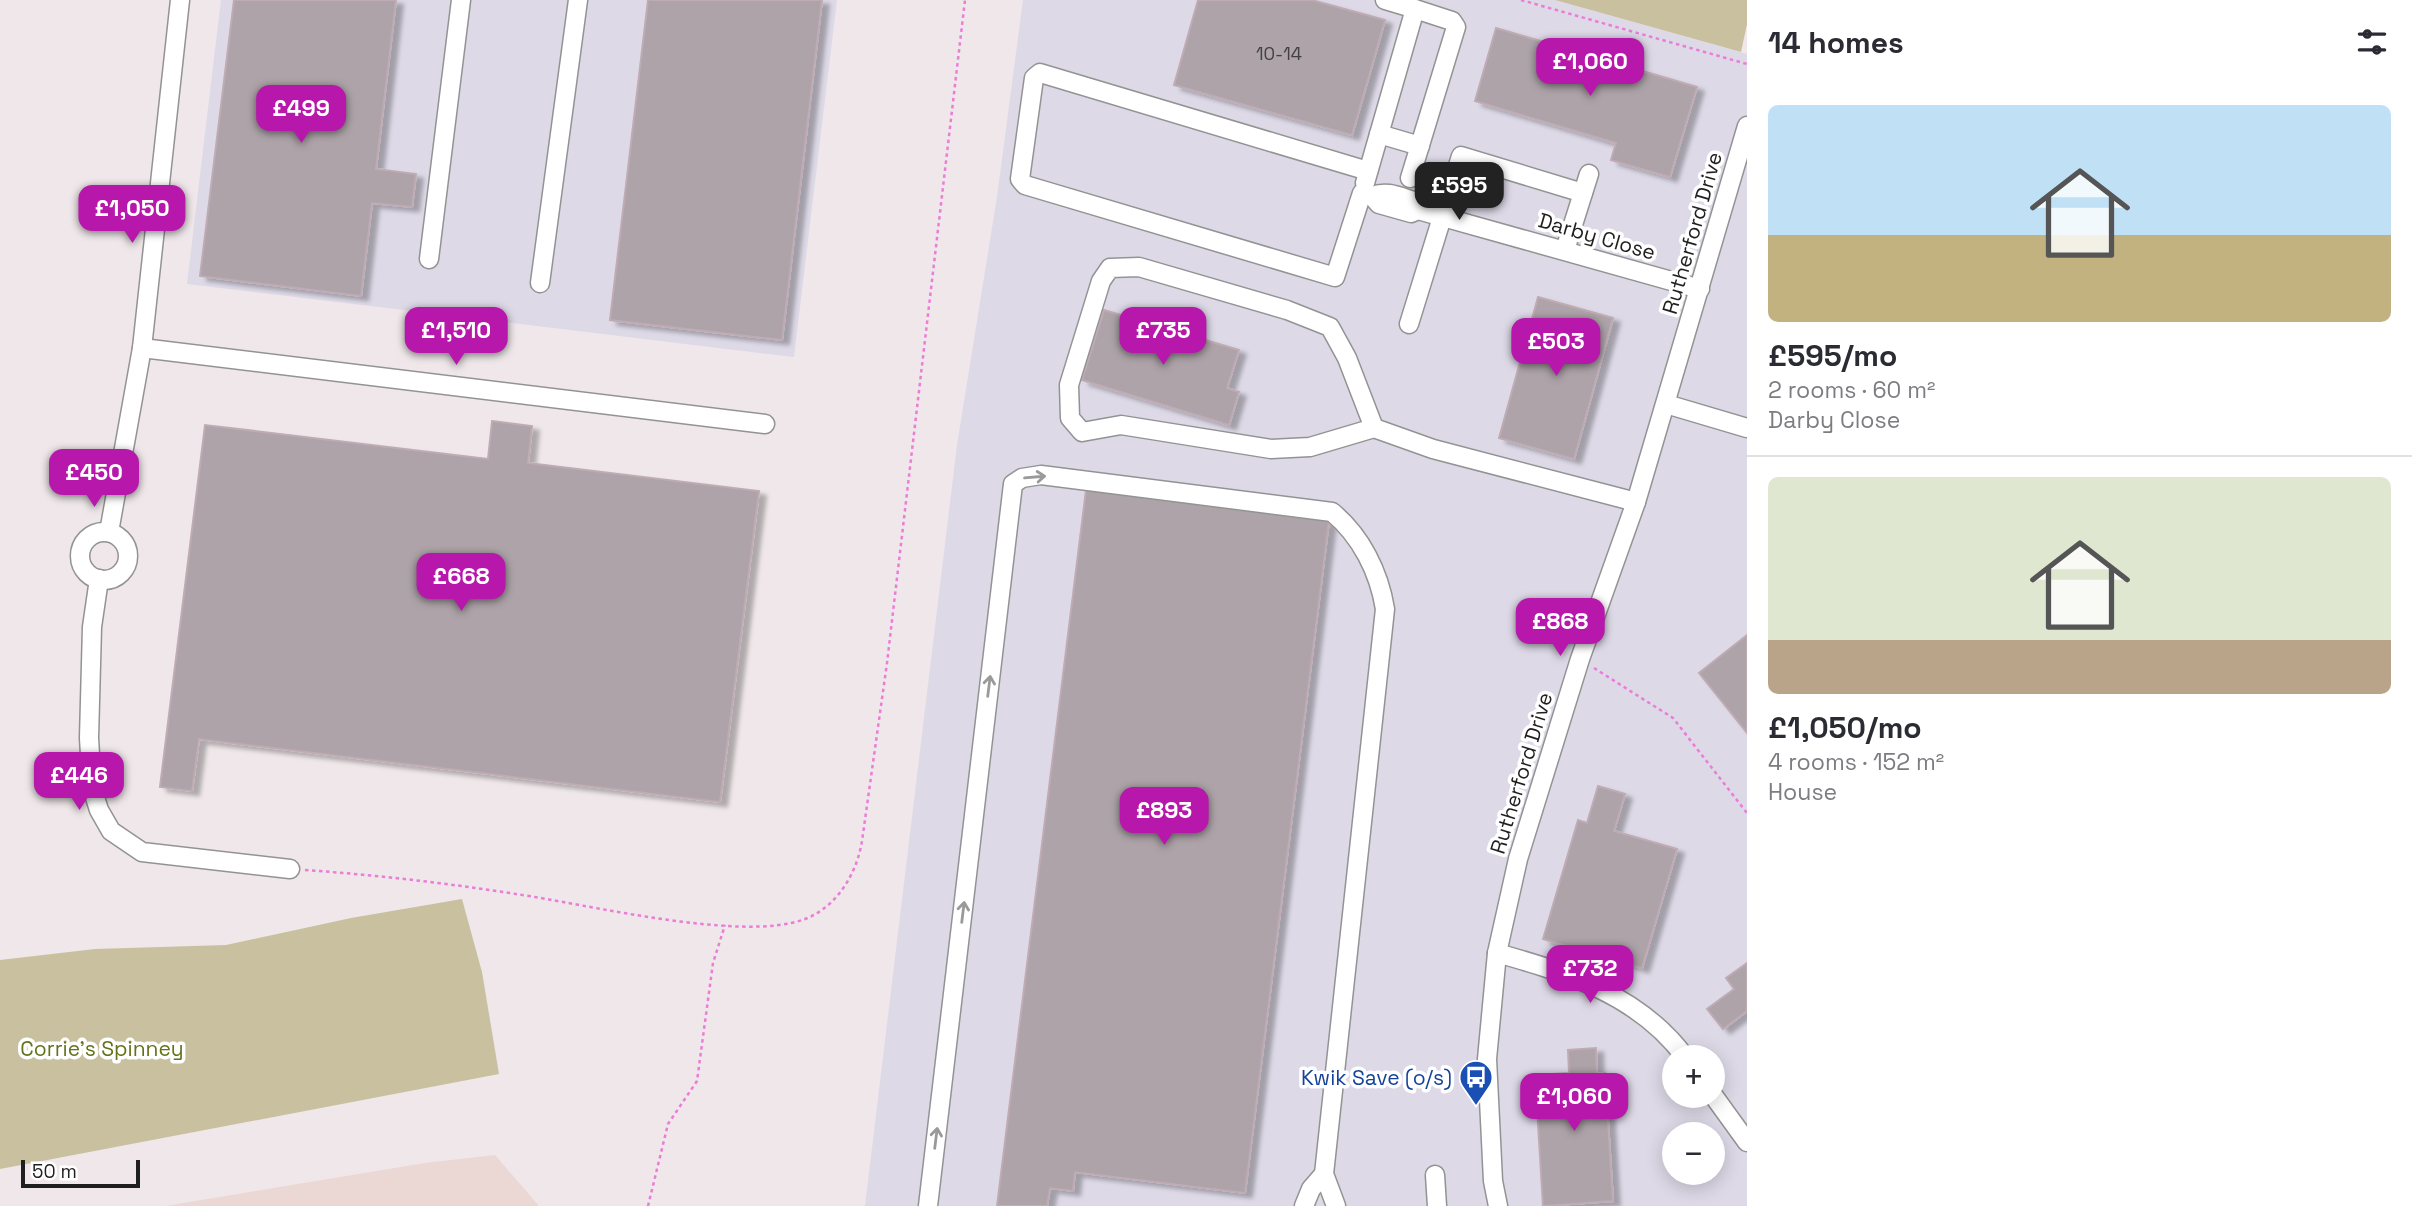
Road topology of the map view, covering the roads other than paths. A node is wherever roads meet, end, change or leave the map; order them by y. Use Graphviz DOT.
graph roads {
  1 [pos="180,0"];
  2 [pos="461,0"];
  3 [pos="578,0"];
  4 [pos="1385,0"];
  5 [pos="1415,9"];
  6 [pos="1747,126"];
  7 [pos="1379,134"];
  8 [pos="1420,145"];
  9 [pos="1368,171"];
  10 [pos="1589,174"];
  11 [pos="1410,178"];
  12 [pos="1583,193"];
  13 [pos="1367,194"];
  14 [pos="1441,216"];
  15 [pos="1565,250"];
  16 [pos="429,259"];
  17 [pos="540,283"];
  18 [pos="1700,289"];
  19 [pos="1409,324"];
  20 [pos="142,348"];
  21 [pos="1666,404"];
  22 [pos="765,424"];
  23 [pos="1374,428"];
  24 [pos="1747,428"];
  25 [pos="1636,502"];
  26 [pos="109,532"];
  27 [pos="99,579"];
  28 [pos="290,869"];
  29 [pos="1497,953"];
  30 [pos="1676,1045"];
  31 [pos="1722,1108"];
  32 [pos="1747,1142"];
  33 [pos="1324,1174"];
  34 [pos="1435,1175"];
  35 [pos="928,1206"];
  36 [pos="1304,1206"];
  37 [pos="1336,1206"];
  38 [pos="1437,1206"];
  39 [pos="1498,1206"];
  1 -- 20 [label="street"];
  2 -- 16 [label="street"];
  3 -- 17 [label="street"];
  4 -- 5 [label="street"];
  5 -- 7 [label="street"];
  5 -- 8 [label="street"];
  6 -- 18 [label="street, Rutherford Drive"];
  7 -- 8 [label="street"];
  7 -- 9 [label="street"];
  8 -- 11 [label="street"];
  9 -- 13 [label="street"];
  9 -- 13 [label="street"];
  10 -- 12 [label="street"];
  12 -- 14 [label="street"];
  12 -- 15 [label="street"];
  13 -- 14 [label="street, Darby Close"];
  14 -- 15 [label="street, Darby Close"];
  14 -- 19 [label="street"];
  15 -- 18 [label="street, Darby Close"];
  18 -- 21 [label="street, Rutherford Drive"];
  20 -- 22 [label="street"];
  20 -- 26 [label="street"];
  21 -- 24 [label="street"];
  21 -- 25 [label="street, Rutherford Drive"];
  23 -- 23 [label="street"];
  23 -- 25 [label="street"];
  25 -- 29 [label="street, Rutherford Drive"];
  26 -- 27 [label="street"];
  26 -- 27 [label="street"];
  27 -- 28 [label="street"];
  29 -- 30 [label="street"];
  29 -- 39 [label="street, Rutherford Drive"];
  31 -- 32 [label="street"];
  35 -- 33 [label="street, one-way"];
  33 -- 36 [label="street"];
  33 -- 37 [label="street"];
  34 -- 38 [label="street"];
}
